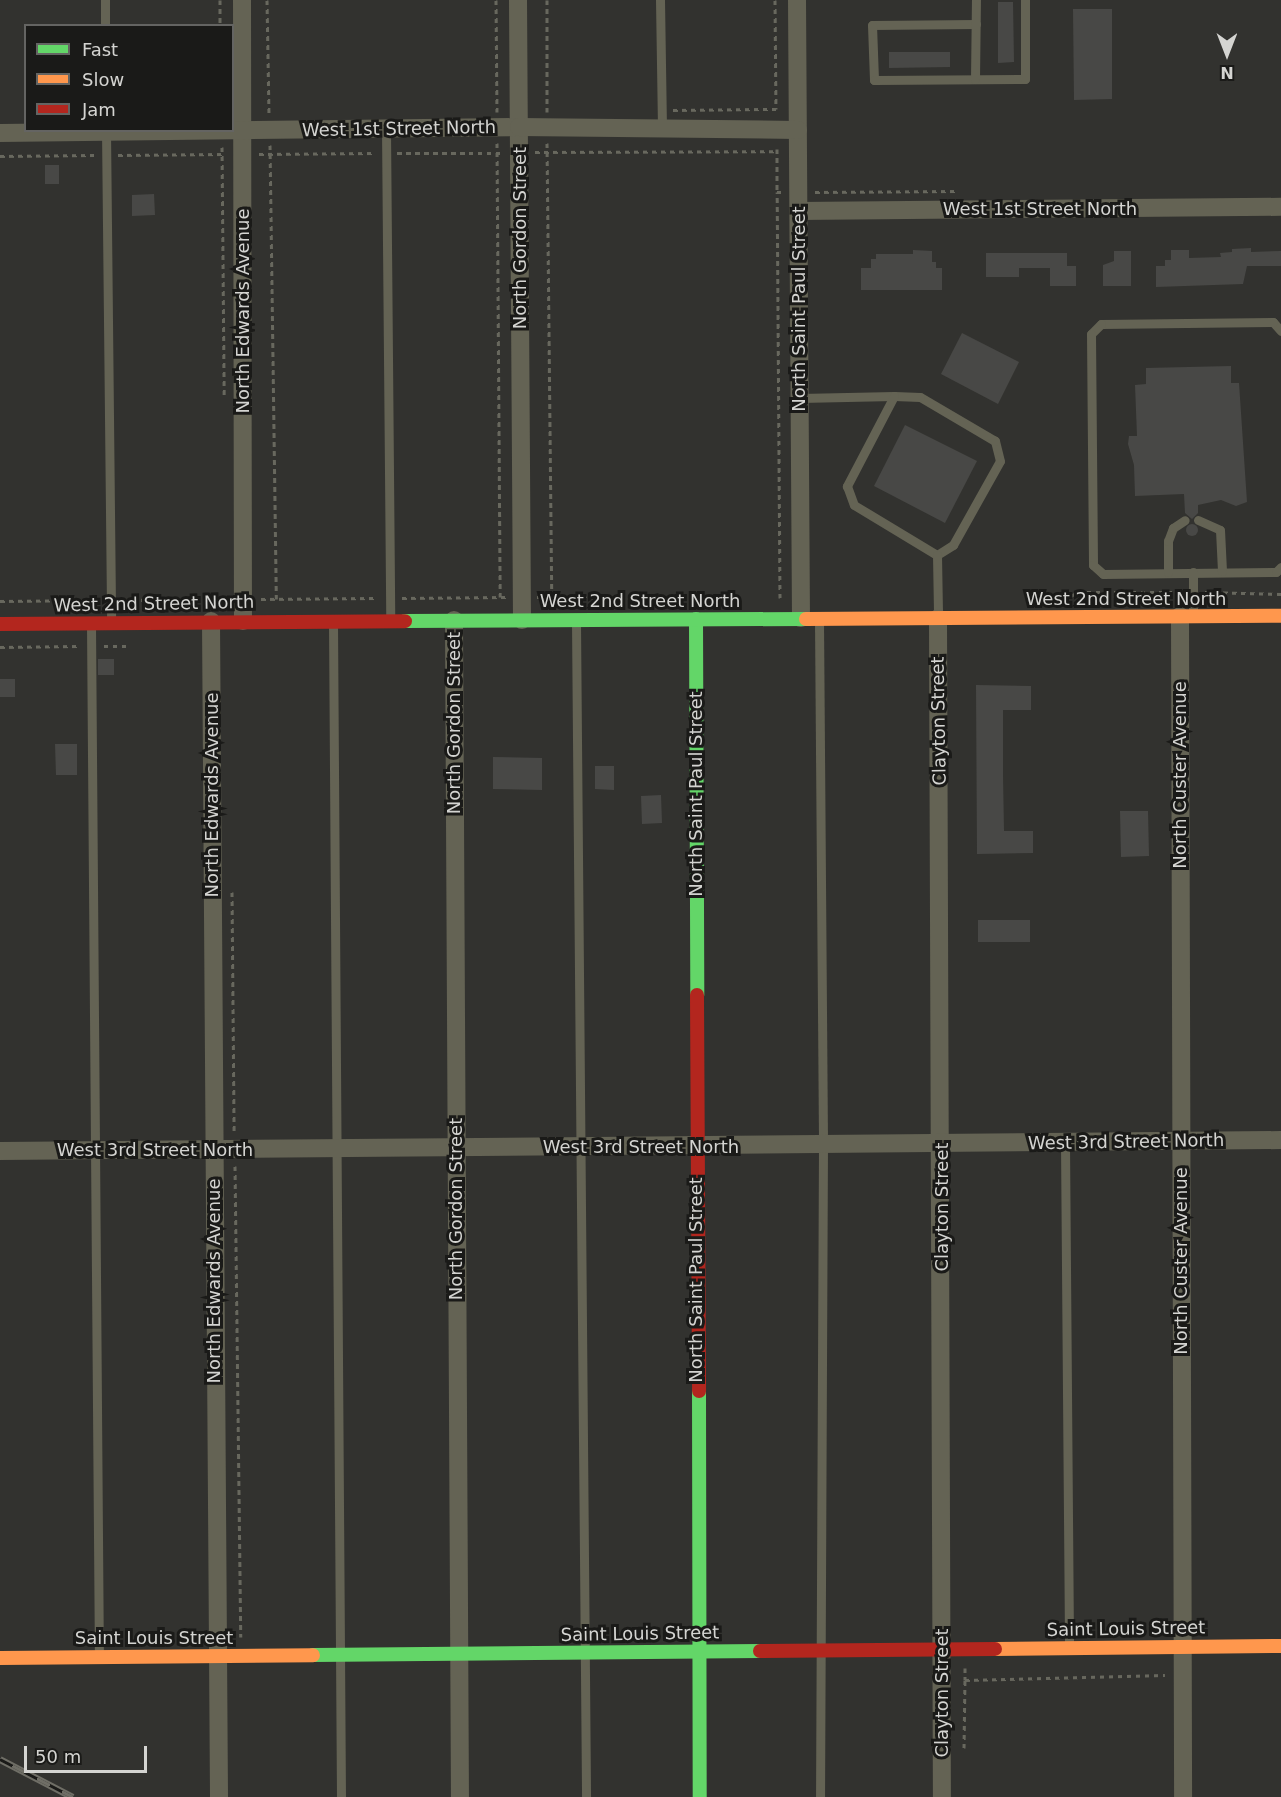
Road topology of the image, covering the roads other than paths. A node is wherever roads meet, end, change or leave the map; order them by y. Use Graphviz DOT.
graph roads {
  1 [pos="105,0"];
  2 [pos="242,0"];
  3 [pos="518,0"];
  4 [pos="660,0"];
  5 [pos="796,0"];
  6 [pos="976,0"];
  7 [pos="1025,0"];
  8 [pos="105,24"];
  9 [pos="976,24"];
  10 [pos="975,79"];
  11 [pos="519,128"];
  12 [pos="386,129"];
  13 [pos="662,129"];
  14 [pos="798,130"];
  15 [pos="234,131"];
  16 [pos="243,131"];
  17 [pos="106,132"];
  18 [pos="0,133"];
  19 [pos="1281,207"];
  20 [pos="798,211"];
  21 [pos="1281,332"];
  22 [pos="894,396"];
  23 [pos="800,398"];
  24 [pos="1185,520"];
  25 [pos="1198,520"];
  26 [pos="937,555"];
  27 [pos="1281,567"];
  28 [pos="1167,572"];
  29 [pos="1193,572"];
  30 [pos="1222,572"];
  31 [pos="1187,616"];
  32 [pos="1281,616"];
  33 [pos="810,618"];
  34 [pos="938,618"];
  35 [pos="696,619"];
  36 [pos="454,620"];
  37 [pos="522,620"];
  38 [pos="576,620"];
  39 [pos="212,621"];
  40 [pos="243,621"];
  41 [pos="333,621"];
  42 [pos="390,621"];
  43 [pos="91,623"];
  44 [pos="111,623"];
  45 [pos="0,624"];
  46 [pos="1281,1140"];
  47 [pos="1180,1142"];
  48 [pos="1065,1143"];
  49 [pos="942,1144"];
  50 [pos="823,1145"];
  51 [pos="696,1146"];
  52 [pos="583,1147"];
  53 [pos="456,1148"];
  54 [pos="334,1149"];
  55 [pos="213,1150"];
  56 [pos="0,1151"];
  57 [pos="97,1151"];
  58 [pos="1182,1646"];
  59 [pos="1281,1646"];
  60 [pos="1069,1648"];
  61 [pos="942,1649"];
  62 [pos="819,1650"];
  63 [pos="699,1652"];
  64 [pos="585,1653"];
  65 [pos="458,1654"];
  66 [pos="339,1655"];
  67 [pos="217,1656"];
  68 [pos="99,1657"];
  69 [pos="0,1658"];
  70 [pos="219,1797"];
  71 [pos="341,1797"];
  72 [pos="460,1797"];
  73 [pos="586,1797"];
  74 [pos="700,1797"];
  75 [pos="820,1797"];
  76 [pos="942,1797"];
  77 [pos="1183,1797"];
  1 -- 8 [label="lane"];
  2 -- 16 [label="street, North Edwards Avenue"];
  3 -- 11 [label="street, North Gordon Street"];
  4 -- 13 [label="lane"];
  5 -- 14 [label="street, North Saint Paul Street"];
  6 -- 9 [label="lane"];
  7 -- 10 [label="lane"];
  9 -- 10 [label="lane"];
  9 -- 10 [label="lane"];
  11 -- 12 [label="street, West 1st Street North"];
  11 -- 13 [label="street, West 1st Street North"];
  11 -- 37 [label="street, North Gordon Street"];
  12 -- 16 [label="street, West 1st Street North"];
  12 -- 42 [label="lane"];
  13 -- 14 [label="street, West 1st Street North"];
  14 -- 20 [label="street, North Saint Paul Street"];
  15 -- 16 [label="street, West 1st Street North"];
  16 -- 40 [label="street, North Edwards Avenue"];
  17 -- 18 [label="street, West 1st Street North"];
  17 -- 44 [label="lane"];
  19 -- 20 [label="street, West 1st Street North"];
  20 -- 23 [label="street, North Saint Paul Street"];
  21 -- 28 [label="lane"];
  22 -- 23 [label="lane"];
  22 -- 26 [label="lane"];
  22 -- 26 [label="lane"];
  23 -- 33 [label="street, North Saint Paul Street"];
  24 -- 28 [label="lane"];
  25 -- 30 [label="lane"];
  26 -- 34 [label="lane"];
  27 -- 30 [label="lane"];
  28 -- 29 [label="lane"];
  29 -- 30 [label="lane"];
  29 -- 31 [label="lane"];
  31 -- 32 [label="street, West 2nd Street North"];
  31 -- 34 [label="street, West 2nd Street North"];
  31 -- 47 [label="street, North Custer Avenue"];
  33 -- 34 [label="street, West 2nd Street North"];
  33 -- 35 [label="street, West 2nd Street North"];
  33 -- 50 [label="lane"];
  34 -- 49 [label="street, Clayton Street"];
  35 -- 38 [label="street, West 2nd Street North"];
  35 -- 51 [label="street, North Saint Paul Street"];
  36 -- 37 [label="street, West 2nd Street North"];
  36 -- 42 [label="street, West 2nd Street North"];
  36 -- 53 [label="street, North Gordon Street"];
  37 -- 38 [label="street, West 2nd Street North"];
  38 -- 52 [label="lane"];
  39 -- 40 [label="street, West 2nd Street North"];
  39 -- 44 [label="street, West 2nd Street North"];
  39 -- 55 [label="street, North Edwards Avenue"];
  40 -- 41 [label="street, West 2nd Street North"];
  41 -- 42 [label="street, West 2nd Street North"];
  41 -- 54 [label="lane"];
  43 -- 44 [label="street, West 2nd Street North"];
  43 -- 45 [label="street, West 2nd Street North"];
  43 -- 57 [label="lane"];
  46 -- 47 [label="street, West 3rd Street North"];
  47 -- 48 [label="street, West 3rd Street North"];
  47 -- 58 [label="street, North Custer Avenue"];
  48 -- 49 [label="street, West 3rd Street North"];
  48 -- 60 [label="lane"];
  49 -- 50 [label="street, West 3rd Street North"];
  49 -- 61 [label="street, Clayton Street"];
  50 -- 51 [label="street, West 3rd Street North"];
  50 -- 62 [label="lane"];
  51 -- 52 [label="street, West 3rd Street North"];
  51 -- 63 [label="street, North Saint Paul Street"];
  52 -- 53 [label="street, West 3rd Street North"];
  52 -- 64 [label="lane"];
  53 -- 54 [label="street, West 3rd Street North"];
  53 -- 65 [label="street, North Gordon Street"];
  54 -- 55 [label="street, West 3rd Street North"];
  54 -- 66 [label="lane"];
  55 -- 57 [label="street, West 3rd Street North"];
  55 -- 67 [label="street, North Edwards Avenue"];
  56 -- 57 [label="street, West 3rd Street North"];
  57 -- 68 [label="lane"];
  58 -- 59 [label="street, Saint Louis Street"];
  58 -- 60 [label="street, Saint Louis Street"];
  58 -- 77 [label="street, North Custer Avenue"];
  60 -- 61 [label="street, Saint Louis Street"];
  61 -- 62 [label="street, Saint Louis Street"];
  61 -- 76 [label="street, Clayton Street"];
  62 -- 63 [label="street, Saint Louis Street"];
  62 -- 75 [label="lane"];
  63 -- 64 [label="street, Saint Louis Street"];
  63 -- 74 [label="street, North Saint Paul Street"];
  64 -- 65 [label="street, Saint Louis Street"];
  64 -- 73 [label="lane"];
  65 -- 66 [label="street, Saint Louis Street"];
  65 -- 72 [label="street, North Gordon Street"];
  66 -- 67 [label="street, Saint Louis Street"];
  66 -- 71 [label="lane"];
  67 -- 68 [label="street, Saint Louis Street"];
  67 -- 70 [label="street, North Edwards Avenue"];
  68 -- 69 [label="street, Saint Louis Street"];
}
